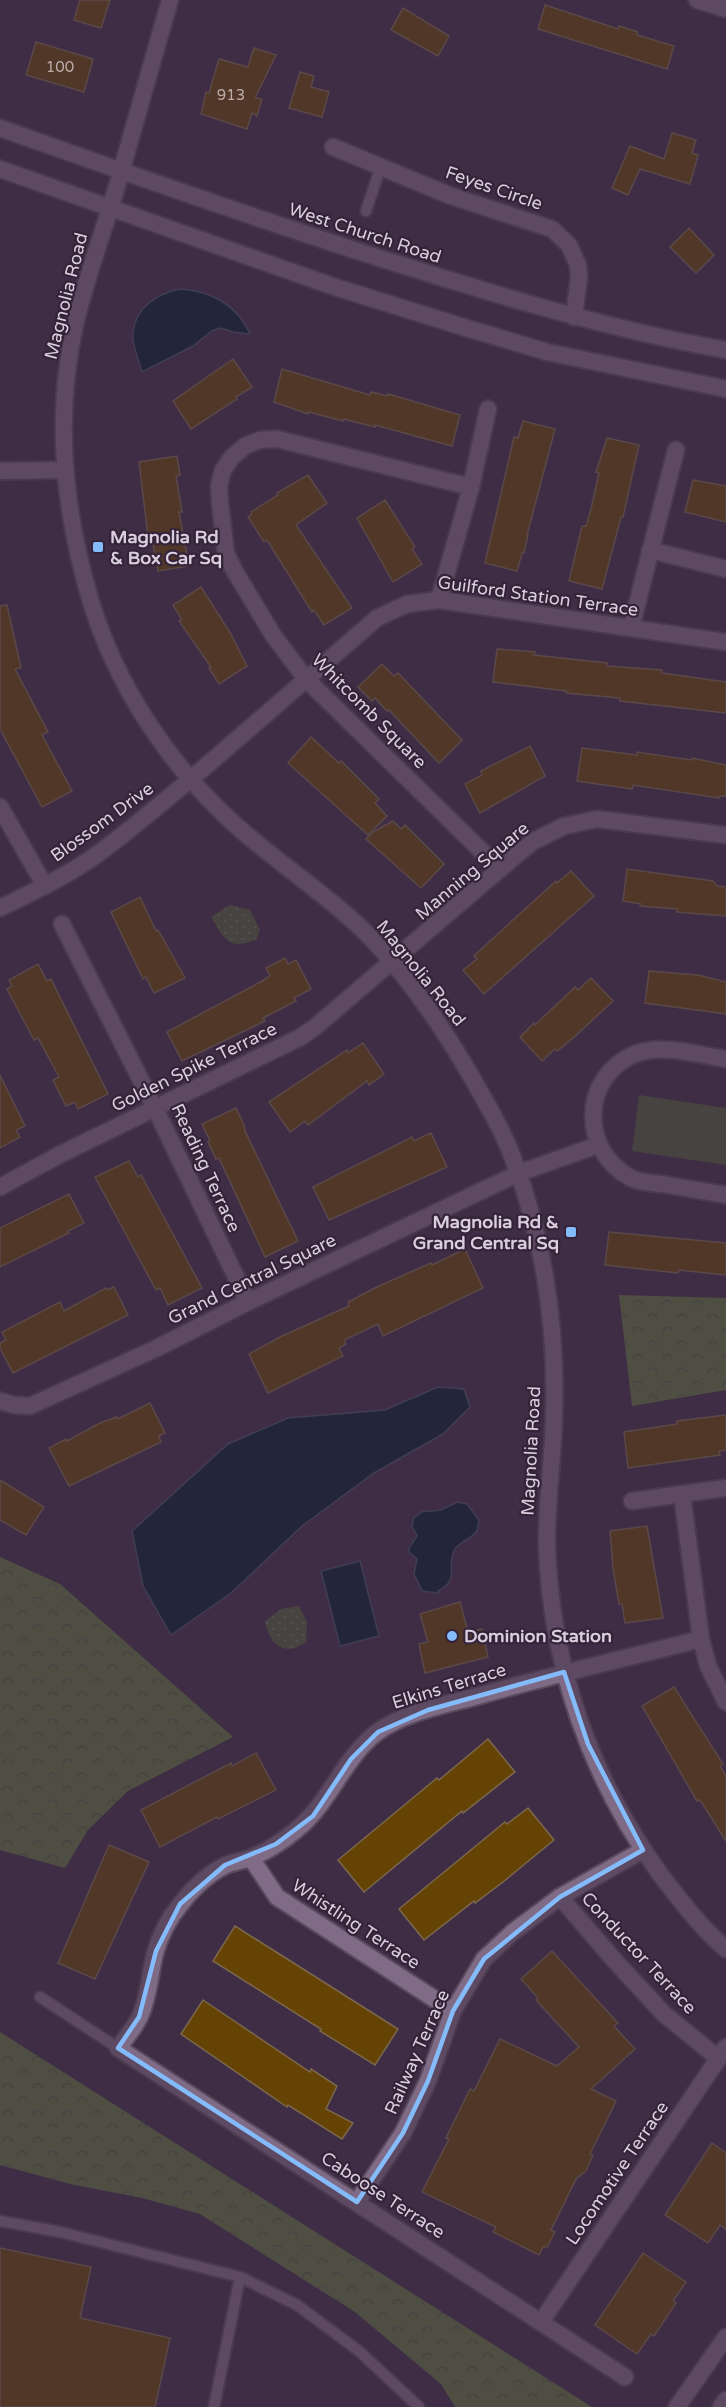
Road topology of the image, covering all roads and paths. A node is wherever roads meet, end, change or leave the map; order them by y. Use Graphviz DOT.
graph roads {
  1 [pos="170,0"];
  2 [pos="697,0"];
  3 [pos="726,9"];
  4 [pos="0,128"];
  5 [pos="333,147"];
  6 [pos="381,166"];
  7 [pos="0,169"];
  8 [pos="121,172"];
  9 [pos="110,206"];
  10 [pos="366,211"];
  11 [pos="574,317"];
  12 [pos="726,350"];
  13 [pos="726,389"];
  14 [pos="488,409"];
  15 [pos="676,450"];
  16 [pos="65,470"];
  17 [pos="0,471"];
  18 [pos="471,487"];
  19 [pos="650,549"];
  20 [pos="726,569"];
  21 [pos="439,600"];
  22 [pos="631,628"];
  23 [pos="726,642"];
  24 [pos="306,679"];
  25 [pos="191,779"];
  26 [pos="0,807"];
  27 [pos="726,835"];
  28 [pos="500,869"];
  29 [pos="45,886"];
  30 [pos="0,908"];
  31 [pos="62,924"];
  32 [pos="393,963"];
  33 [pos="726,1059"];
  34 [pos="155,1108"];
  35 [pos="598,1145"];
  36 [pos="519,1173"];
  37 [pos="0,1186"];
  38 [pos="726,1195"];
  39 [pos="248,1302"];
  40 [pos="0,1401"];
  41 [pos="726,1488"];
  42 [pos="682,1494"];
  43 [pos="632,1501"];
  44 [pos="701,1639"];
  45 [pos="564,1672"];
  46 [pos="726,1702"];
  47 [pos="643,1850"];
  48 [pos="251,1858"];
  49 [pos="560,1897"];
  50 [pos="726,1949"];
  51 [pos="40,1997"];
  52 [pos="453,2011"];
  53 [pos="118,2048"];
  54 [pos="722,2053"];
  55 [pos="357,2202"];
  56 [pos="0,2221"];
  57 [pos="240,2277"];
  58 [pos="541,2322"];
  59 [pos="726,2337"];
  60 [pos="625,2376"];
  61 [pos="726,2400"];
  62 [pos="214,2407"];
  63 [pos="418,2407"];
  64 [pos="677,2407"];
  65 [pos="722,2407"];
  1 -- 8 [label="street, Magnolia Road"];
  2 -- 3 [label="street"];
  4 -- 8 [label="street, West Church Road"];
  5 -- 6 [label="street, Feyes Circle"];
  6 -- 10 [label="lane"];
  6 -- 11 [label="street, Feyes Circle"];
  7 -- 9 [label="street"];
  8 -- 9 [label="street, Magnolia Road"];
  8 -- 11 [label="street, West Church Road"];
  9 -- 13 [label="street"];
  9 -- 16 [label="street, Magnolia Road"];
  11 -- 12 [label="street, West Church Road"];
  14 -- 18 [label="street"];
  15 -- 19 [label="street"];
  16 -- 17 [label="street"];
  16 -- 25 [label="street, Magnolia Road"];
  18 -- 21 [label="street"];
  18 -- 24 [label="street, Whitcomb Square"];
  19 -- 20 [label="street"];
  19 -- 22 [label="street"];
  21 -- 22 [label="street, Guilford Station Terrace"];
  21 -- 24 [label="street, Guilford Station Terrace"];
  22 -- 23 [label="street, Guilford Station Terrace"];
  24 -- 25 [label="street, Guilford Station Terrace"];
  24 -- 28 [label="street, Whitcomb Square"];
  25 -- 29 [label="street, Blossom Drive"];
  25 -- 32 [label="street, Magnolia Road"];
  26 -- 29 [label="street"];
  27 -- 28 [label="street, Manning Square"];
  28 -- 32 [label="street, Manning Square"];
  29 -- 30 [label="street, Blossom Drive"];
  31 -- 34 [label="street, Reading Terrace"];
  32 -- 34 [label="street, Golden Spike Terrace"];
  32 -- 36 [label="street, Magnolia Road"];
  33 -- 35 [label="street"];
  34 -- 37 [label="street, Golden Spike Terrace"];
  34 -- 39 [label="street, Reading Terrace"];
  35 -- 36 [label="street"];
  35 -- 38 [label="street"];
  36 -- 39 [label="street, Grand Central Square"];
  36 -- 45 [label="street, Magnolia Road"];
  39 -- 40 [label="street, Grand Central Square"];
  41 -- 42 [label="street"];
  42 -- 43 [label="street"];
  42 -- 44 [label="street"];
  44 -- 45 [label="street, Elkins Terrace"];
  44 -- 46 [label="street"];
  45 -- 47 [label="street, Magnolia Road"];
  45 -- 48 [label="street, Elkins Terrace"];
  47 -- 49 [label="street, Railway Terrace"];
  47 -- 50 [label="street, Magnolia Road"];
  48 -- 52 [label="street, Whistling Terrace"];
  48 -- 53 [label="street, Elkins Terrace"];
  49 -- 52 [label="street, Railway Terrace"];
  49 -- 54 [label="street, Conductor Terrace"];
  51 -- 53 [label="lane"];
  52 -- 55 [label="street, Railway Terrace"];
  53 -- 55 [label="street, Caboose Terrace"];
  54 -- 58 [label="street, Locomotive Terrace"];
  55 -- 58 [label="street, Caboose Terrace"];
  56 -- 57 [label="lane"];
  57 -- 62 [label="lane"];
  57 -- 63 [label="lane"];
  58 -- 60 [label="street, Caboose Terrace"];
  59 -- 64 [label="street"];
  61 -- 65 [label="street"];
}
